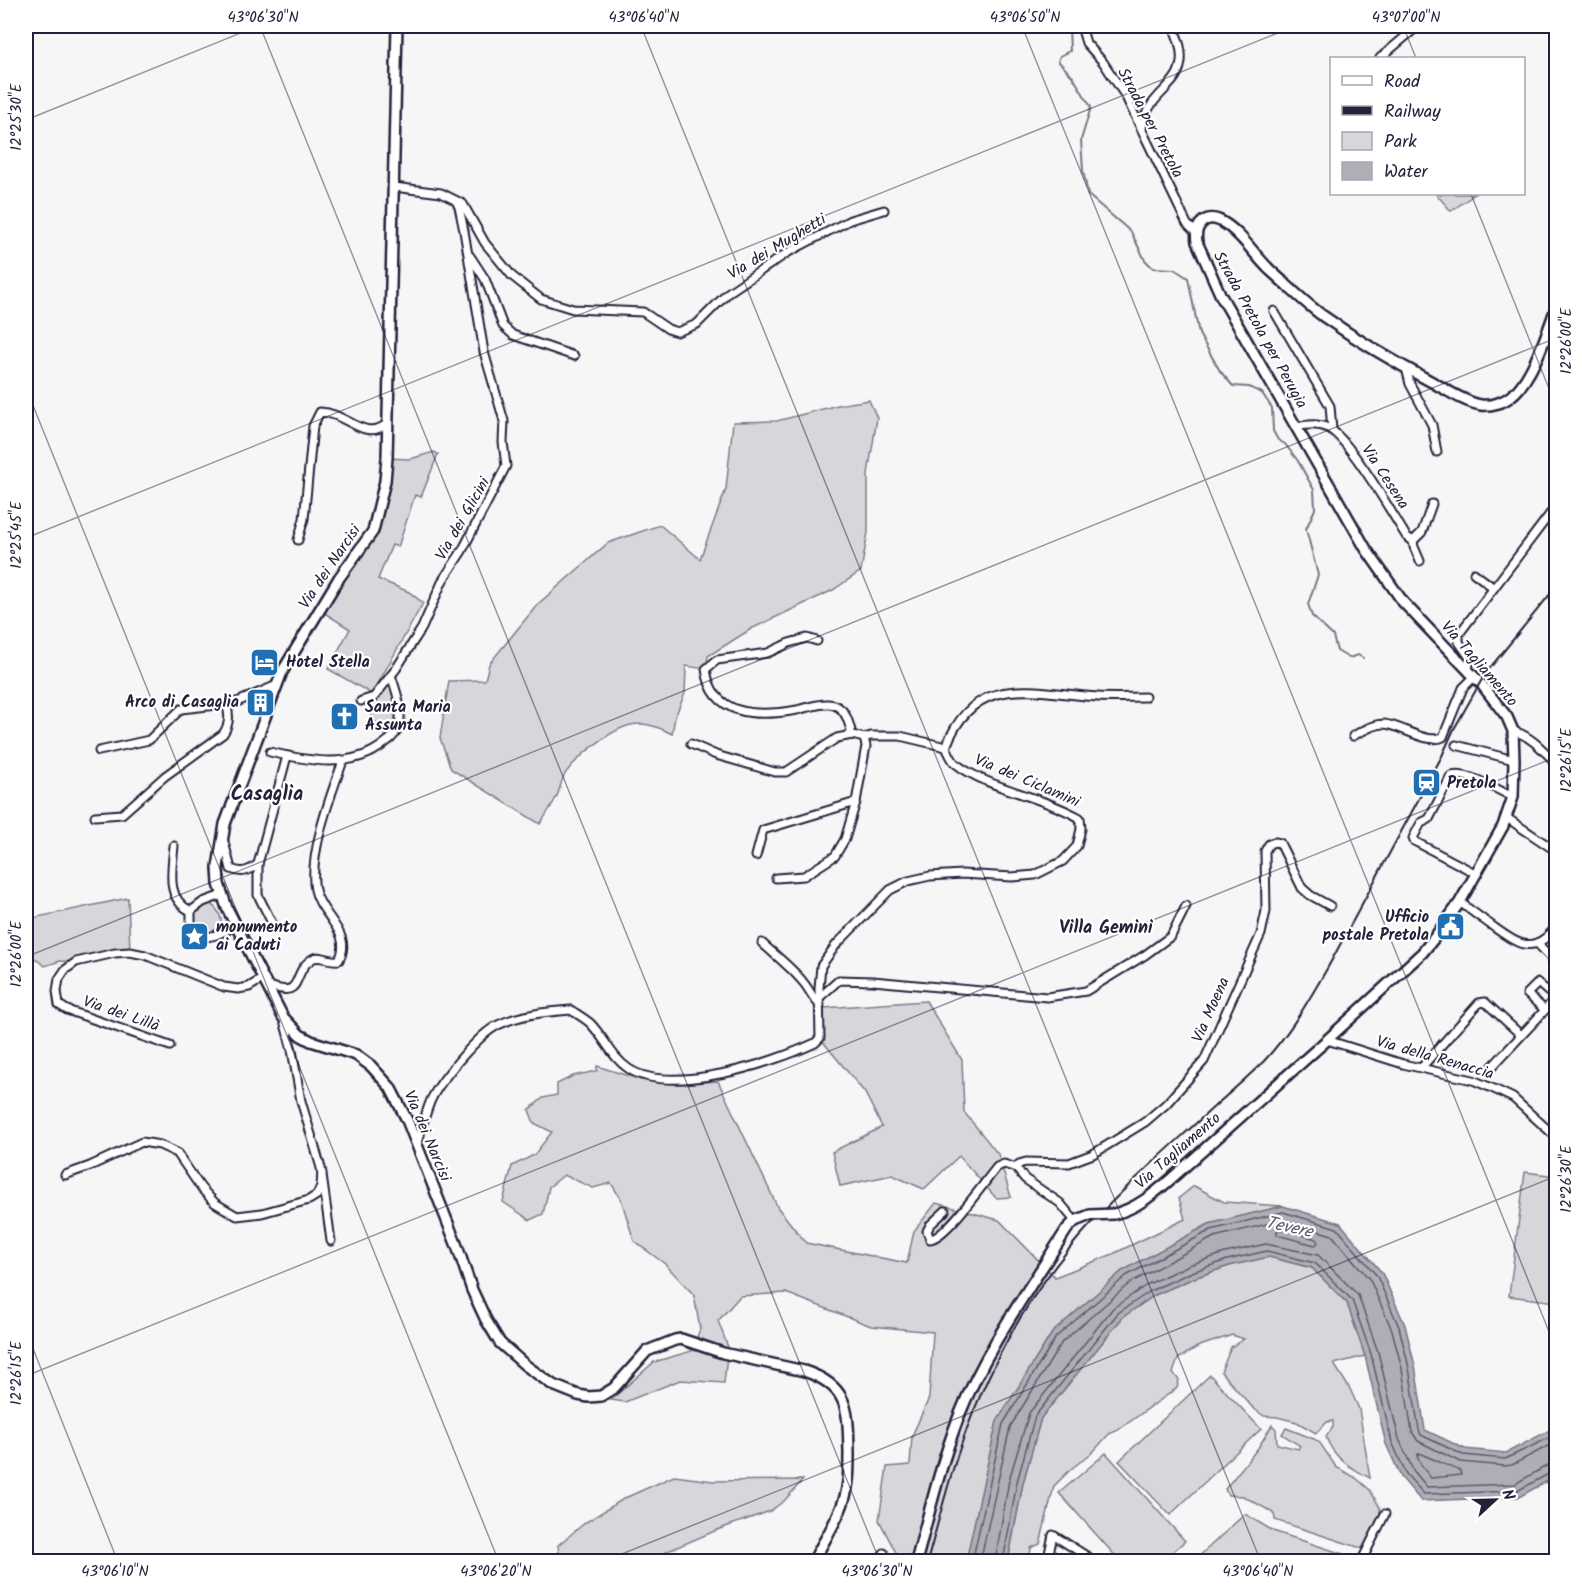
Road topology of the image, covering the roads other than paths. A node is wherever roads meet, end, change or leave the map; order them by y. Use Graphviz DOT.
graph roads {
  1 [pos="397,26"];
  2 [pos="1081,26"];
  3 [pos="1173,26"];
  4 [pos="1418,26"];
  5 [pos="1381,57"];
  6 [pos="1141,132"];
  7 [pos="394,187"];
  8 [pos="456,201"];
  9 [pos="884,210"];
  10 [pos="1196,233"];
  11 [pos="468,254"];
  12 [pos="1557,308"];
  13 [pos="1275,311"];
  14 [pos="574,356"];
  15 [pos="1406,368"];
  16 [pos="388,423"];
  17 [pos="1296,427"];
  18 [pos="1332,430"];
  19 [pos="1437,453"];
  20 [pos="1432,504"];
  21 [pos="1556,508"];
  22 [pos="298,540"];
  23 [pos="1413,540"];
  24 [pos="1366,549"];
  25 [pos="1420,561"];
  26 [pos="1474,573"];
  27 [pos="1494,588"];
  28 [pos="817,641"];
  29 [pos="1471,674"];
  30 [pos="391,675"];
  31 [pos="277,685"];
  32 [pos="1144,697"];
  33 [pos="361,701"];
  34 [pos="226,704"];
  35 [pos="1512,731"];
  36 [pos="852,735"];
  37 [pos="1353,736"];
  38 [pos="864,738"];
  39 [pos="691,744"];
  40 [pos="1456,745"];
  41 [pos="946,747"];
  42 [pos="99,751"];
  43 [pos="270,752"];
  44 [pos="287,756"];
  45 [pos="343,760"];
  46 [pos="1514,760"];
  47 [pos="1557,763"];
  48 [pos="1513,797"];
  49 [pos="856,802"];
  50 [pos="95,816"];
  51 [pos="1507,818"];
  52 [pos="223,835"];
  53 [pos="174,846"];
  54 [pos="1557,851"];
  55 [pos="756,856"];
  56 [pos="258,864"];
  57 [pos="1477,874"];
  58 [pos="776,878"];
  59 [pos="222,896"];
  60 [pos="1460,902"];
  61 [pos="1186,906"];
  62 [pos="1330,906"];
  63 [pos="191,911"];
  64 [pos="272,924"];
  65 [pos="236,926"];
  66 [pos="1557,927"];
  67 [pos="762,943"];
  68 [pos="1537,943"];
  69 [pos="1557,963"];
  70 [pos="264,982"];
  71 [pos="820,997"];
  72 [pos="820,1005"];
  73 [pos="1545,1010"];
  74 [pos="283,1017"];
  75 [pos="1521,1035"];
  76 [pos="1327,1040"];
  77 [pos="170,1046"];
  78 [pos="1421,1068"];
  79 [pos="1491,1068"];
  80 [pos="1557,1137"];
  81 [pos="417,1148"];
  82 [pos="1016,1168"];
  83 [pos="322,1173"];
  84 [pos="64,1175"];
  85 [pos="945,1211"];
  86 [pos="1074,1221"];
  87 [pos="331,1241"];
  88 [pos="1385,1514"];
  89 [pos="884,1553"];
  90 [pos="814,1560"];
  91 [pos="1047,1560"];
  92 [pos="830,1562"];
  93 [pos="879,1562"];
  94 [pos="916,1562"];
  95 [pos="1063,1562"];
  96 [pos="1096,1562"];
  97 [pos="1361,1562"];
  1 -- 7 [label="street, Via dei Narcisi"];
  2 -- 6 [label="street, Strada per Pretola"];
  3 -- 6 [label="street"];
  4 -- 5 [label="street"];
  6 -- 10 [label="street, Strada per Pretola"];
  7 -- 8 [label="street"];
  7 -- 16 [label="street, Via dei Narcisi"];
  8 -- 9 [label="street, Via dei Mughetti"];
  8 -- 11 [label="street, Via dei Glicini"];
  10 -- 15 [label="street, Strada Pretola per Perugia"];
  10 -- 17 [label="street, Strada Pretola per Perugia"];
  11 -- 14 [label="street, Via dei Glicini"];
  11 -- 30 [label="street, Via dei Glicini"];
  12 -- 15 [label="street, Strada Pretola per Perugia"];
  13 -- 18 [label="street"];
  15 -- 19 [label="street"];
  16 -- 22 [label="street"];
  16 -- 31 [label="street, Via dei Narcisi"];
  17 -- 18 [label="street"];
  17 -- 24 [label="street, Strada Pretola per Perugia"];
  18 -- 23 [label="street, Via Cesena"];
  20 -- 23 [label="street, Via Cesena"];
  21 -- 27 [label="street"];
  23 -- 25 [label="street, Via Cesena"];
  24 -- 29 [label="street, Via Tagliamento"];
  26 -- 27 [label="street"];
  27 -- 29 [label="street"];
  28 -- 36 [label="street"];
  29 -- 35 [label="street, Via Tagliamento"];
  29 -- 37 [label="street"];
  30 -- 33 [label="street, Via dei Glicini"];
  30 -- 45 [label="street"];
  31 -- 34 [label="street"];
  31 -- 52 [label="street, Via dei Narcisi"];
  32 -- 41 [label="street"];
  34 -- 42 [label="street"];
  34 -- 50 [label="street"];
  35 -- 46 [label="street, Via Tagliamento"];
  35 -- 47 [label="street"];
  36 -- 38 [label="street"];
  36 -- 39 [label="street"];
  38 -- 41 [label="street"];
  38 -- 49 [label="street"];
  40 -- 46 [label="street"];
  41 -- 71 [label="street, Via dei Ciclamini"];
  43 -- 44 [label="street"];
  44 -- 45 [label="street"];
  44 -- 56 [label="street"];
  45 -- 70 [label="street"];
  46 -- 48 [label="street, Via Tagliamento"];
  48 -- 51 [label="street, Via Tagliamento"];
  48 -- 57 [label="street"];
  49 -- 55 [label="street"];
  49 -- 58 [label="street"];
  51 -- 54 [label="street"];
  51 -- 57 [label="street, Via Tagliamento"];
  52 -- 56 [label="street"];
  52 -- 59 [label="street, Via dei Narcisi"];
  53 -- 63 [label="street"];
  56 -- 64 [label="street"];
  57 -- 60 [label="street, Via Tagliamento"];
  59 -- 63 [label="street"];
  59 -- 65 [label="street, Via dei Narcisi"];
  60 -- 68 [label="street"];
  60 -- 76 [label="street, Via Tagliamento"];
  61 -- 71 [label="street"];
  62 -- 82 [label="street, Via Moena"];
  63 -- 65 [label="street"];
  65 -- 70 [label="street, Via dei Narcisi"];
  66 -- 68 [label="street"];
  67 -- 72 [label="street"];
  68 -- 69 [label="street"];
  70 -- 74 [label="street, Via dei Narcisi"];
  70 -- 77 [label="street, Via dei Lillà"];
  71 -- 72 [label="street, Via dei Ciclamini"];
  72 -- 81 [label="street, Via dei Ciclamini"];
  73 -- 75 [label="street"];
  74 -- 81 [label="street, Via dei Narcisi"];
  74 -- 83 [label="street"];
  75 -- 78 [label="street"];
  75 -- 79 [label="street"];
  76 -- 78 [label="street, Via della Renaccia"];
  76 -- 86 [label="street, Via Tagliamento, bridge"];
  78 -- 80 [label="street, Via della Renaccia"];
  81 -- 90 [label="street, Via dei Narcisi"];
  82 -- 85 [label="street, Via Moena"];
  82 -- 86 [label="street"];
  83 -- 84 [label="street"];
  83 -- 87 [label="street"];
  86 -- 94 [label="street"];
  88 -- 97 [label="street"];
  89 -- 93 [label="street"];
  90 -- 92 [label="street"];
  91 -- 95 [label="street"];
  91 -- 96 [label="street"];
}
